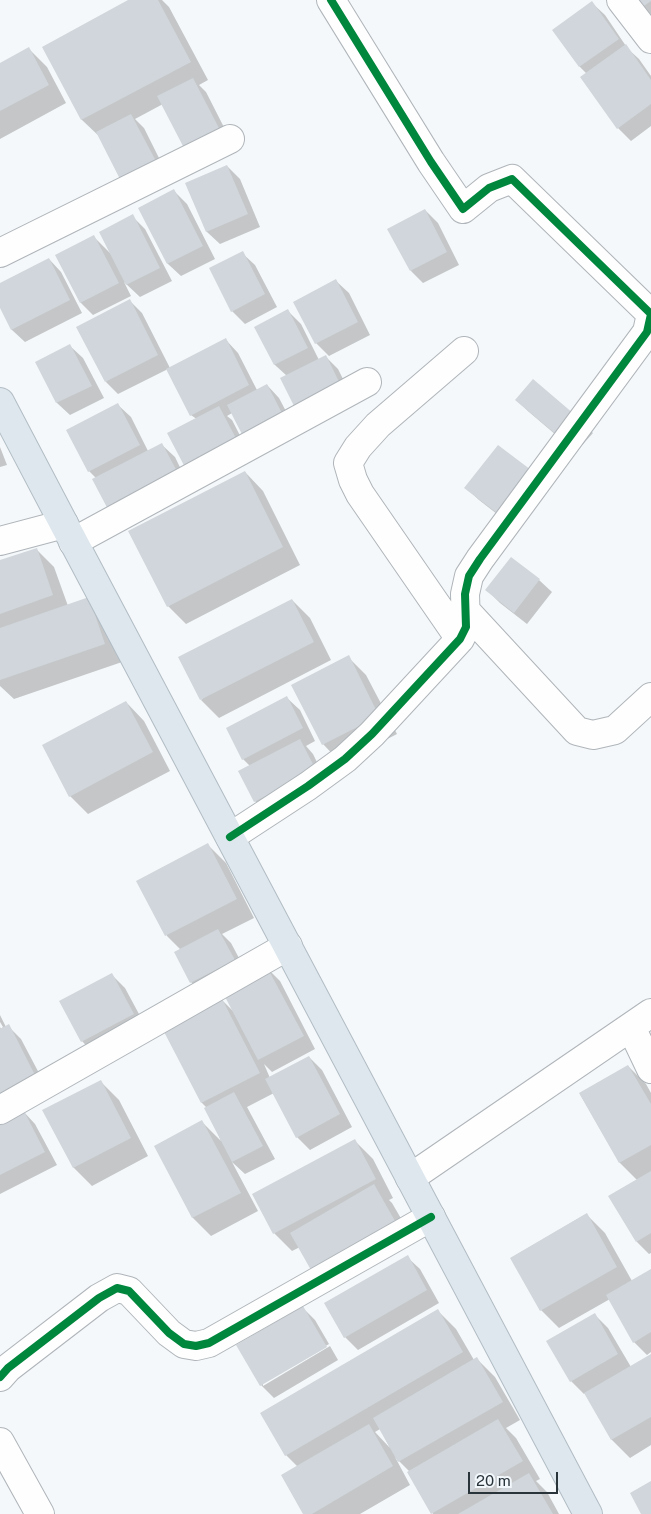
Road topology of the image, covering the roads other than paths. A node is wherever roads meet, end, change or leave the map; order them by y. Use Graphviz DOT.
graph roads {
  1 [pos="331,0"];
  2 [pos="621,0"];
  3 [pos="651,40"];
  4 [pos="230,139"];
  5 [pos="0,253"];
  6 [pos="649,331"];
  7 [pos="464,351"];
  8 [pos="367,382"];
  9 [pos="0,402"];
  10 [pos="68,533"];
  11 [pos="0,541"];
  12 [pos="466,611"];
  13 [pos="460,640"];
  14 [pos="651,697"];
  15 [pos="230,837"];
  16 [pos="288,946"];
  17 [pos="641,1020"];
  18 [pos="651,1069"];
  19 [pos="0,1110"];
  20 [pos="410,1178"];
  21 [pos="431,1217"];
  22 [pos="0,1377"];
  23 [pos="0,1442"];
  24 [pos="40,1514"];
  25 [pos="588,1514"];
  1 -- 6 [label="street"];
  2 -- 3 [label="street"];
  4 -- 5 [label="street"];
  6 -- 12 [label="street"];
  7 -- 13 [label="street"];
  8 -- 10 [label="street"];
  9 -- 10 [label="highway"];
  10 -- 11 [label="street"];
  10 -- 15 [label="highway"];
  12 -- 13 [label="street"];
  12 -- 14 [label="street"];
  13 -- 15 [label="street"];
  15 -- 16 [label="highway"];
  16 -- 19 [label="street"];
  16 -- 20 [label="highway"];
  17 -- 18 [label="street"];
  17 -- 20 [label="street"];
  20 -- 21 [label="highway"];
  21 -- 22 [label="street"];
  21 -- 25 [label="highway"];
  23 -- 24 [label="street"];
}
